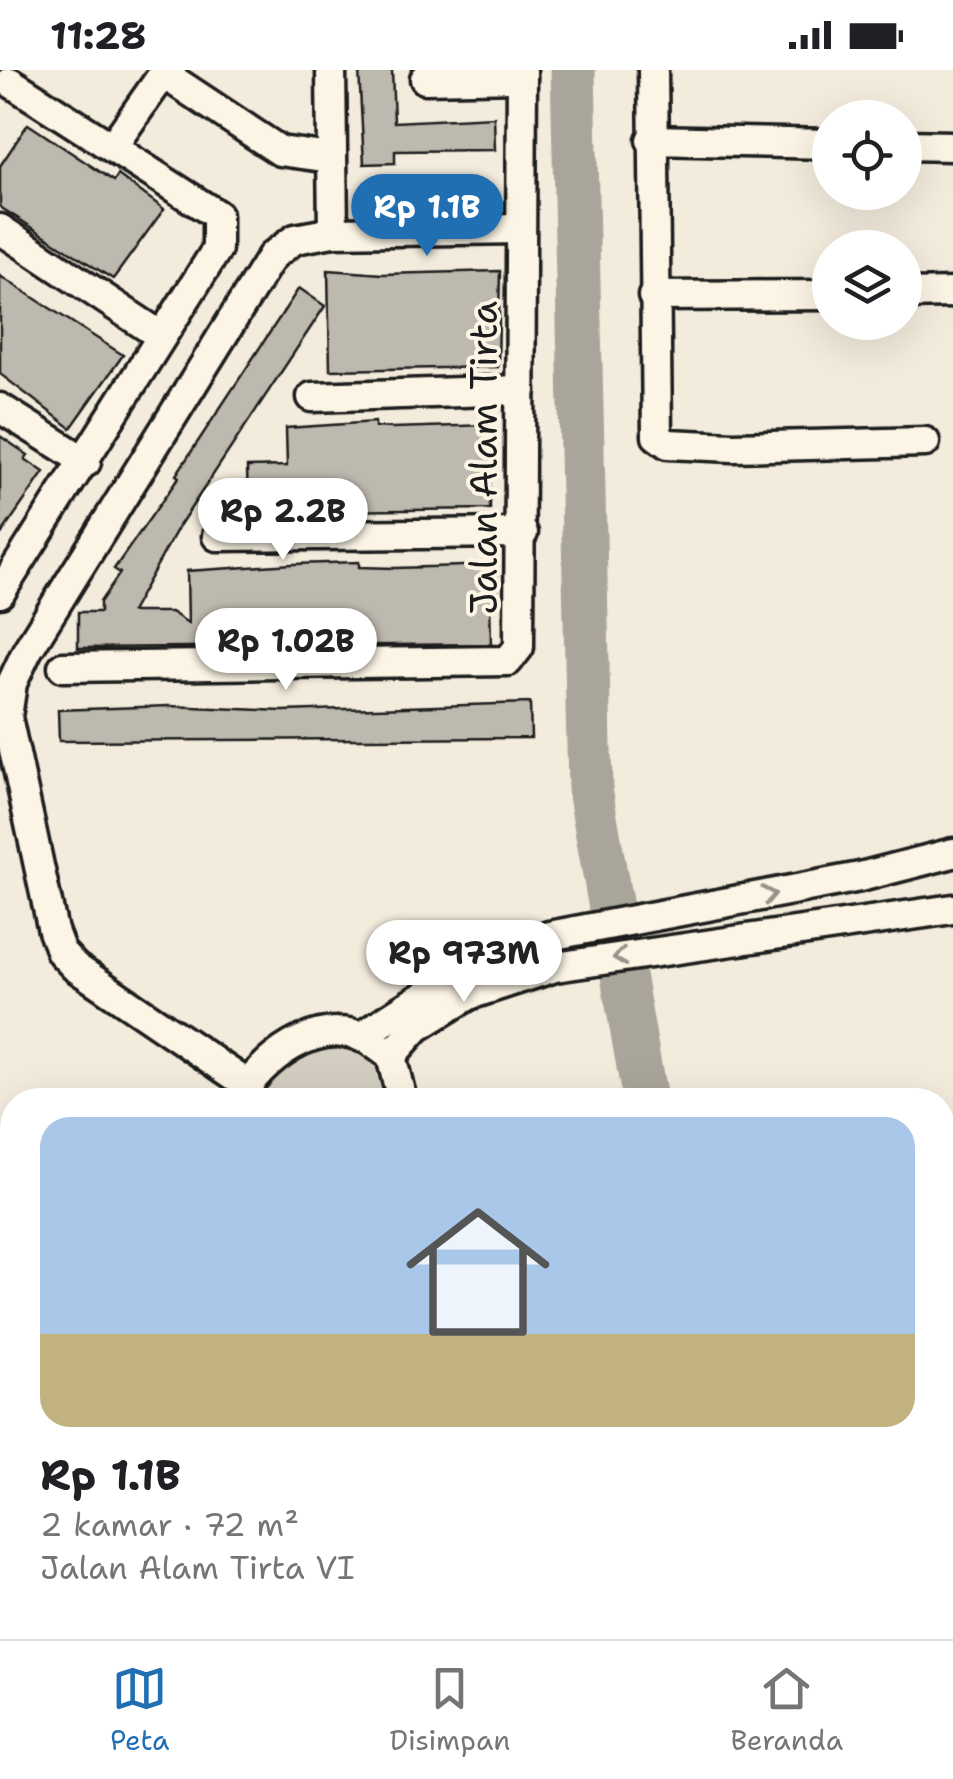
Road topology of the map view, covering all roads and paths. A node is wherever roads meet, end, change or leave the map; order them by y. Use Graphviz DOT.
graph roads {
  1 [pos="330,70"];
  2 [pos="653,70"];
  3 [pos="165,72"];
  4 [pos="522,74"];
  5 [pos="425,79"];
  6 [pos="7,82"];
  7 [pos="651,140"];
  8 [pos="812,144"];
  9 [pos="922,145"];
  10 [pos="953,146"];
  11 [pos="112,147"];
  12 [pos="331,158"];
  13 [pos="0,229"];
  14 [pos="520,229"];
  15 [pos="333,232"];
  16 [pos="953,293"];
  17 [pos="812,294"];
  18 [pos="922,294"];
  19 [pos="653,296"];
  20 [pos="162,336"];
  21 [pos="521,390"];
  22 [pos="312,397"];
  23 [pos="0,408"];
  24 [pos="925,442"];
  25 [pos="86,462"];
  26 [pos="522,533"];
  27 [pos="218,536"];
  28 [pos="3,579"];
  29 [pos="63,667"];
  30 [pos="953,854"];
  31 [pos="860,877"];
  32 [pos="953,910"];
  33 [pos="873,919"];
  34 [pos="360,1036"];
  35 [pos="391,1056"];
  36 [pos="237,1088"];
  37 [pos="246,1088"];
  38 [pos="399,1088"];
  1 -- 12 [label="street"];
  2 -- 7 [label="street"];
  3 -- 11 [label="street"];
  3 -- 12 [label="street"];
  4 -- 5 [label="street"];
  4 -- 14 [label="street, Jalan Alam Tirta"];
  6 -- 11 [label="street"];
  7 -- 8 [label="street"];
  7 -- 19 [label="street"];
  9 -- 10 [label="street"];
  11 -- 20 [label="street"];
  12 -- 15 [label="street"];
  13 -- 20 [label="street"];
  14 -- 15 [label="street"];
  14 -- 21 [label="street, Jalan Alam Tirta"];
  15 -- 36 [label="street"];
  16 -- 18 [label="street"];
  17 -- 19 [label="street"];
  19 -- 24 [label="street"];
  20 -- 25 [label="street"];
  21 -- 22 [label="street"];
  21 -- 26 [label="street, Jalan Alam Tirta"];
  23 -- 25 [label="street"];
  25 -- 28 [label="street"];
  26 -- 27 [label="street"];
  26 -- 29 [label="street, Jalan Alam Tirta"];
  30 -- 31 [label="street"];
  31 -- 33 [label="street"];
  34 -- 31 [label="street, one-way"];
  32 -- 33 [label="street"];
  33 -- 35 [label="street, one-way"];
  34 -- 35 [label="street"];
  34 -- 37 [label="street"];
  35 -- 38 [label="street"];
}
